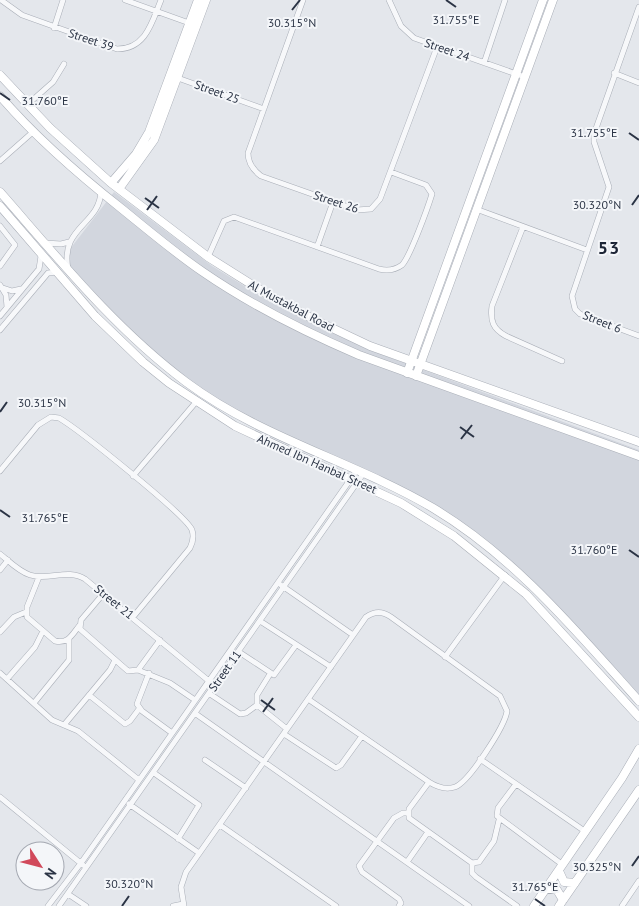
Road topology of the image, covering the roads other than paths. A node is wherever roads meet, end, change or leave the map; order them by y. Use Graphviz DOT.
graph roads {
  1 [pos="1,0"];
  2 [pos="63,0"];
  3 [pos="125,0"];
  4 [pos="161,0"];
  5 [pos="198,0"];
  6 [pos="206,0"];
  7 [pos="303,0"];
  8 [pos="389,0"];
  9 [pos="505,0"];
  10 [pos="543,0"];
  11 [pos="553,0"];
  12 [pos="639,7"];
  13 [pos="156,11"];
  14 [pos="193,25"];
  15 [pos="54,28"];
  16 [pos="437,47"];
  17 [pos="484,63"];
  18 [pos="64,64"];
  19 [pos="516,74"];
  20 [pos="614,74"];
  21 [pos="0,75"];
  22 [pos="175,77"];
  23 [pos="525,77"];
  24 [pos="639,83"];
  25 [pos="0,96"];
  26 [pos="27,106"];
  27 [pos="264,109"];
  28 [pos="34,131"];
  29 [pos="62,140"];
  30 [pos="54,150"];
  31 [pos="0,161"];
  32 [pos="391,172"];
  33 [pos="112,183"];
  34 [pos="119,189"];
  35 [pos="0,192"];
  36 [pos="101,192"];
  37 [pos="478,193"];
  38 [pos="111,200"];
  39 [pos="333,202"];
  40 [pos="98,205"];
  41 [pos="0,206"];
  42 [pos="476,210"];
  43 [pos="165,225"];
  44 [pos="0,226"];
  45 [pos="523,227"];
  46 [pos="156,236"];
  47 [pos="69,242"];
  48 [pos="45,243"];
  49 [pos="317,246"];
  50 [pos="587,250"];
  51 [pos="40,253"];
  52 [pos="208,257"];
  53 [pos="0,266"];
  54 [pos="68,269"];
  55 [pos="57,272"];
  56 [pos="36,273"];
  57 [pos="43,279"];
  58 [pos="1,287"];
  59 [pos="22,289"];
  60 [pos="7,308"];
  61 [pos="103,308"];
  62 [pos="0,316"];
  63 [pos="95,316"];
  64 [pos="0,330"];
  65 [pos="639,336"];
  66 [pos="412,361"];
  67 [pos="562,361"];
  68 [pos="421,364"];
  69 [pos="407,373"];
  70 [pos="416,376"];
  71 [pos="196,402"];
  72 [pos="639,442"];
  73 [pos="639,456"];
  74 [pos="0,471"];
  75 [pos="360,472"];
  76 [pos="133,476"];
  77 [pos="354,480"];
  78 [pos="340,494"];
  79 [pos="347,498"];
  80 [pos="0,554"];
  81 [pos="8,560"];
  82 [pos="0,570"];
  83 [pos="505,575"];
  84 [pos="39,577"];
  85 [pos="277,582"];
  86 [pos="284,587"];
  87 [pos="104,593"];
  88 [pos="26,612"];
  89 [pos="133,617"];
  90 [pos="260,621"];
  91 [pos="79,626"];
  92 [pos="43,631"];
  93 [pos="0,632"];
  94 [pos="354,635"];
  95 [pos="69,639"];
  96 [pos="160,640"];
  97 [pos="296,645"];
  98 [pos="239,652"];
  99 [pos="446,657"];
  100 [pos="114,660"];
  101 [pos="331,667"];
  102 [pos="138,670"];
  103 [pos="0,673"];
  104 [pos="149,673"];
  105 [pos="270,674"];
  106 [pos="7,679"];
  107 [pos="208,680"];
  108 [pos="215,686"];
  109 [pos="210,694"];
  110 [pos="89,695"];
  111 [pos="308,699"];
  112 [pos="195,700"];
  113 [pos="639,701"];
  114 [pos="34,703"];
  115 [pos="257,706"];
  116 [pos="139,709"];
  117 [pos="196,714"];
  118 [pos="639,717"];
  119 [pos="64,725"];
  120 [pos="286,731"];
  121 [pos="172,733"];
  122 [pos="362,736"];
  123 [pos="639,749"];
  124 [pos="480,759"];
  125 [pos="205,760"];
  126 [pos="264,762"];
  127 [pos="154,773"];
  128 [pos="139,780"];
  129 [pos="429,782"];
  130 [pos="516,784"];
  131 [pos="246,788"];
  132 [pos="639,790"];
  133 [pos="0,797"];
  134 [pos="124,801"];
  135 [pos="131,806"];
  136 [pos="408,813"];
  137 [pos="499,820"];
  138 [pos="220,825"];
  139 [pos="428,832"];
  140 [pos="586,832"];
  141 [pos="178,838"];
  142 [pos="376,841"];
  143 [pos="200,853"];
  144 [pos="407,862"];
  145 [pos="81,863"];
  146 [pos="472,863"];
  147 [pos="561,868"];
  148 [pos="87,869"];
  149 [pos="639,881"];
  150 [pos="575,883"];
  151 [pos="546,888"];
  152 [pos="68,894"];
  153 [pos="561,903"];
  154 [pos="184,905"];
  155 [pos="48,906"];
  156 [pos="59,906"];
  157 [pos="86,906"];
  158 [pos="173,906"];
  159 [pos="336,906"];
  160 [pos="400,906"];
  161 [pos="469,906"];
  162 [pos="517,906"];
  163 [pos="534,906"];
  164 [pos="622,906"];
  1 -- 15 [label="street, Street 39"];
  2 -- 15 [label="street"];
  3 -- 13 [label="street"];
  4 -- 13 [label="street, Street 39"];
  5 -- 14 [label="street"];
  6 -- 14 [label="street"];
  7 -- 27 [label="street"];
  8 -- 16 [label="street, Street 24"];
  9 -- 17 [label="street"];
  10 -- 19 [label="street"];
  11 -- 23 [label="street"];
  12 -- 20 [label="street, Street 6"];
  13 -- 14 [label="street"];
  13 -- 15 [label="street, Street 39"];
  14 -- 22 [label="street"];
  16 -- 17 [label="street, Street 24"];
  16 -- 32 [label="street, Street 26"];
  17 -- 19 [label="street, Street 24"];
  18 -- 26 [label="street"];
  19 -- 23 [label="street, Street 24"];
  19 -- 37 [label="street"];
  20 -- 24 [label="street"];
  20 -- 50 [label="street, Street 6"];
  21 -- 26 [label="street, Al Mustakbal Road"];
  22 -- 27 [label="street, Street 25"];
  22 -- 33 [label="street"];
  22 -- 34 [label="street"];
  23 -- 37 [label="street"];
  25 -- 28 [label="street, Al Mustakbal Road"];
  26 -- 29 [label="street, Al Mustakbal Road"];
  27 -- 39 [label="street, Street 26"];
  28 -- 30 [label="street, Al Mustakbal Road"];
  28 -- 31 [label="street"];
  29 -- 30 [label="street"];
  29 -- 33 [label="street, Al Mustakbal Road"];
  30 -- 36 [label="street, Al Mustakbal Road"];
  32 -- 39 [label="street, Street 26"];
  32 -- 49 [label="street"];
  33 -- 34 [label="street, Al Mustakbal Road"];
  34 -- 43 [label="street, Al Mustakbal Road"];
  35 -- 48 [label="street, Ahmed Ibn Hanbal Street"];
  36 -- 38 [label="street, Al Mustakbal Road"];
  36 -- 40 [label="street"];
  37 -- 42 [label="street"];
  37 -- 66 [label="street"];
  38 -- 40 [label="street"];
  38 -- 46 [label="street, Al Mustakbal Road"];
  39 -- 49 [label="street"];
  40 -- 47 [label="street"];
  41 -- 51 [label="street, Ahmed Ibn Hanbal Street"];
  42 -- 45 [label="street"];
  42 -- 68 [label="street"];
  43 -- 46 [label="street"];
  43 -- 52 [label="street, Al Mustakbal Road"];
  44 -- 53 [label="street"];
  45 -- 50 [label="street"];
  45 -- 67 [label="street"];
  46 -- 69 [label="street, Al Mustakbal Road"];
  47 -- 48 [label="street"];
  47 -- 54 [label="street"];
  48 -- 54 [label="street, Ahmed Ibn Hanbal Street"];
  49 -- 52 [label="street"];
  50 -- 65 [label="street, Street 6"];
  51 -- 55 [label="street, Ahmed Ibn Hanbal Street"];
  51 -- 56 [label="street"];
  52 -- 66 [label="street, Al Mustakbal Road"];
  54 -- 61 [label="street, Ahmed Ibn Hanbal Street"];
  55 -- 57 [label="street"];
  55 -- 63 [label="street, Ahmed Ibn Hanbal Street"];
  56 -- 57 [label="street"];
  56 -- 59 [label="street"];
  57 -- 64 [label="street"];
  58 -- 59 [label="street"];
  58 -- 60 [label="street"];
  59 -- 60 [label="street"];
  60 -- 62 [label="street"];
  61 -- 63 [label="street"];
  61 -- 75 [label="street, Ahmed Ibn Hanbal Street"];
  63 -- 71 [label="street, Ahmed Ibn Hanbal Street"];
  66 -- 68 [label="street, Al Mustakbal Road"];
  66 -- 69 [label="street"];
  68 -- 70 [label="street"];
  68 -- 72 [label="street, Al Mustakbal Road"];
  69 -- 70 [label="street, Al Mustakbal Road"];
  70 -- 73 [label="street, Al Mustakbal Road"];
  71 -- 76 [label="street"];
  71 -- 77 [label="street, Ahmed Ibn Hanbal Street"];
  74 -- 76 [label="street"];
  75 -- 77 [label="street, Street 11"];
  75 -- 113 [label="street, Ahmed Ibn Hanbal Street"];
  76 -- 89 [label="street"];
  77 -- 78 [label="street, Street 11"];
  77 -- 79 [label="street, Street 11"];
  77 -- 83 [label="street, Ahmed Ibn Hanbal Street"];
  78 -- 79 [label="street"];
  78 -- 85 [label="street, Street 11"];
  79 -- 86 [label="street, Street 11"];
  80 -- 81 [label="street, Street 21"];
  81 -- 82 [label="street"];
  81 -- 84 [label="street, Street 21"];
  83 -- 99 [label="street"];
  83 -- 118 [label="street, Ahmed Ibn Hanbal Street"];
  84 -- 87 [label="street, Street 21"];
  84 -- 88 [label="street"];
  85 -- 86 [label="street"];
  85 -- 107 [label="street, Street 11"];
  86 -- 90 [label="street, Street 11"];
  86 -- 94 [label="street"];
  87 -- 89 [label="street, Street 21"];
  87 -- 91 [label="street"];
  88 -- 92 [label="street"];
  88 -- 93 [label="street"];
  89 -- 96 [label="street, Street 21"];
  90 -- 97 [label="street"];
  90 -- 98 [label="street, Street 11"];
  91 -- 95 [label="street"];
  91 -- 100 [label="street"];
  92 -- 95 [label="street"];
  92 -- 106 [label="street"];
  94 -- 99 [label="street"];
  94 -- 101 [label="street"];
  95 -- 114 [label="street"];
  96 -- 102 [label="street"];
  96 -- 107 [label="street, Street 21"];
  97 -- 101 [label="street"];
  97 -- 105 [label="street"];
  98 -- 105 [label="street"];
  98 -- 108 [label="street, Street 11"];
  99 -- 124 [label="street"];
  100 -- 102 [label="street"];
  100 -- 110 [label="street"];
  101 -- 111 [label="street"];
  102 -- 104 [label="street"];
  103 -- 106 [label="street"];
  104 -- 112 [label="street"];
  104 -- 116 [label="street"];
  105 -- 115 [label="street"];
  106 -- 114 [label="street"];
  107 -- 108 [label="street, Street 21"];
  107 -- 112 [label="street, Street 11"];
  108 -- 109 [label="street, Street 11"];
  109 -- 115 [label="street"];
  109 -- 117 [label="street, Street 11"];
  110 -- 116 [label="street"];
  110 -- 119 [label="street"];
  111 -- 120 [label="street"];
  111 -- 122 [label="street"];
  112 -- 121 [label="street, Street 11"];
  114 -- 119 [label="street"];
  115 -- 120 [label="street"];
  116 -- 121 [label="street"];
  117 -- 126 [label="street"];
  117 -- 127 [label="street, Street 11"];
  119 -- 128 [label="street"];
  120 -- 122 [label="street"];
  120 -- 126 [label="street"];
  121 -- 128 [label="street, Street 11"];
  122 -- 129 [label="street"];
  123 -- 140 [label="street"];
  124 -- 129 [label="street"];
  124 -- 130 [label="street"];
  125 -- 131 [label="street"];
  126 -- 131 [label="street"];
  126 -- 142 [label="street"];
  127 -- 135 [label="street, Street 11"];
  127 -- 141 [label="street"];
  128 -- 134 [label="street, Street 11"];
  129 -- 136 [label="street"];
  130 -- 137 [label="street"];
  130 -- 140 [label="street"];
  131 -- 138 [label="street"];
  132 -- 150 [label="street"];
  133 -- 145 [label="street"];
  134 -- 135 [label="street"];
  134 -- 145 [label="street, Street 11"];
  135 -- 141 [label="street"];
  135 -- 148 [label="street, Street 11"];
  136 -- 139 [label="street"];
  136 -- 142 [label="street"];
  137 -- 146 [label="street"];
  137 -- 147 [label="street"];
  138 -- 143 [label="street"];
  138 -- 159 [label="street"];
  139 -- 144 [label="street"];
  139 -- 146 [label="street"];
  140 -- 147 [label="street"];
  141 -- 143 [label="street"];
  142 -- 144 [label="street"];
  142 -- 160 [label="street"];
  143 -- 154 [label="street"];
  144 -- 161 [label="street"];
  145 -- 148 [label="street"];
  145 -- 155 [label="street, Street 11"];
  146 -- 162 [label="street"];
  147 -- 150 [label="street"];
  147 -- 151 [label="street"];
  148 -- 152 [label="street, Street 11"];
  149 -- 164 [label="street"];
  150 -- 153 [label="street"];
  151 -- 153 [label="street"];
  151 -- 163 [label="street"];
  152 -- 156 [label="street, Street 11"];
  152 -- 157 [label="street"];
  154 -- 158 [label="street"];
}
